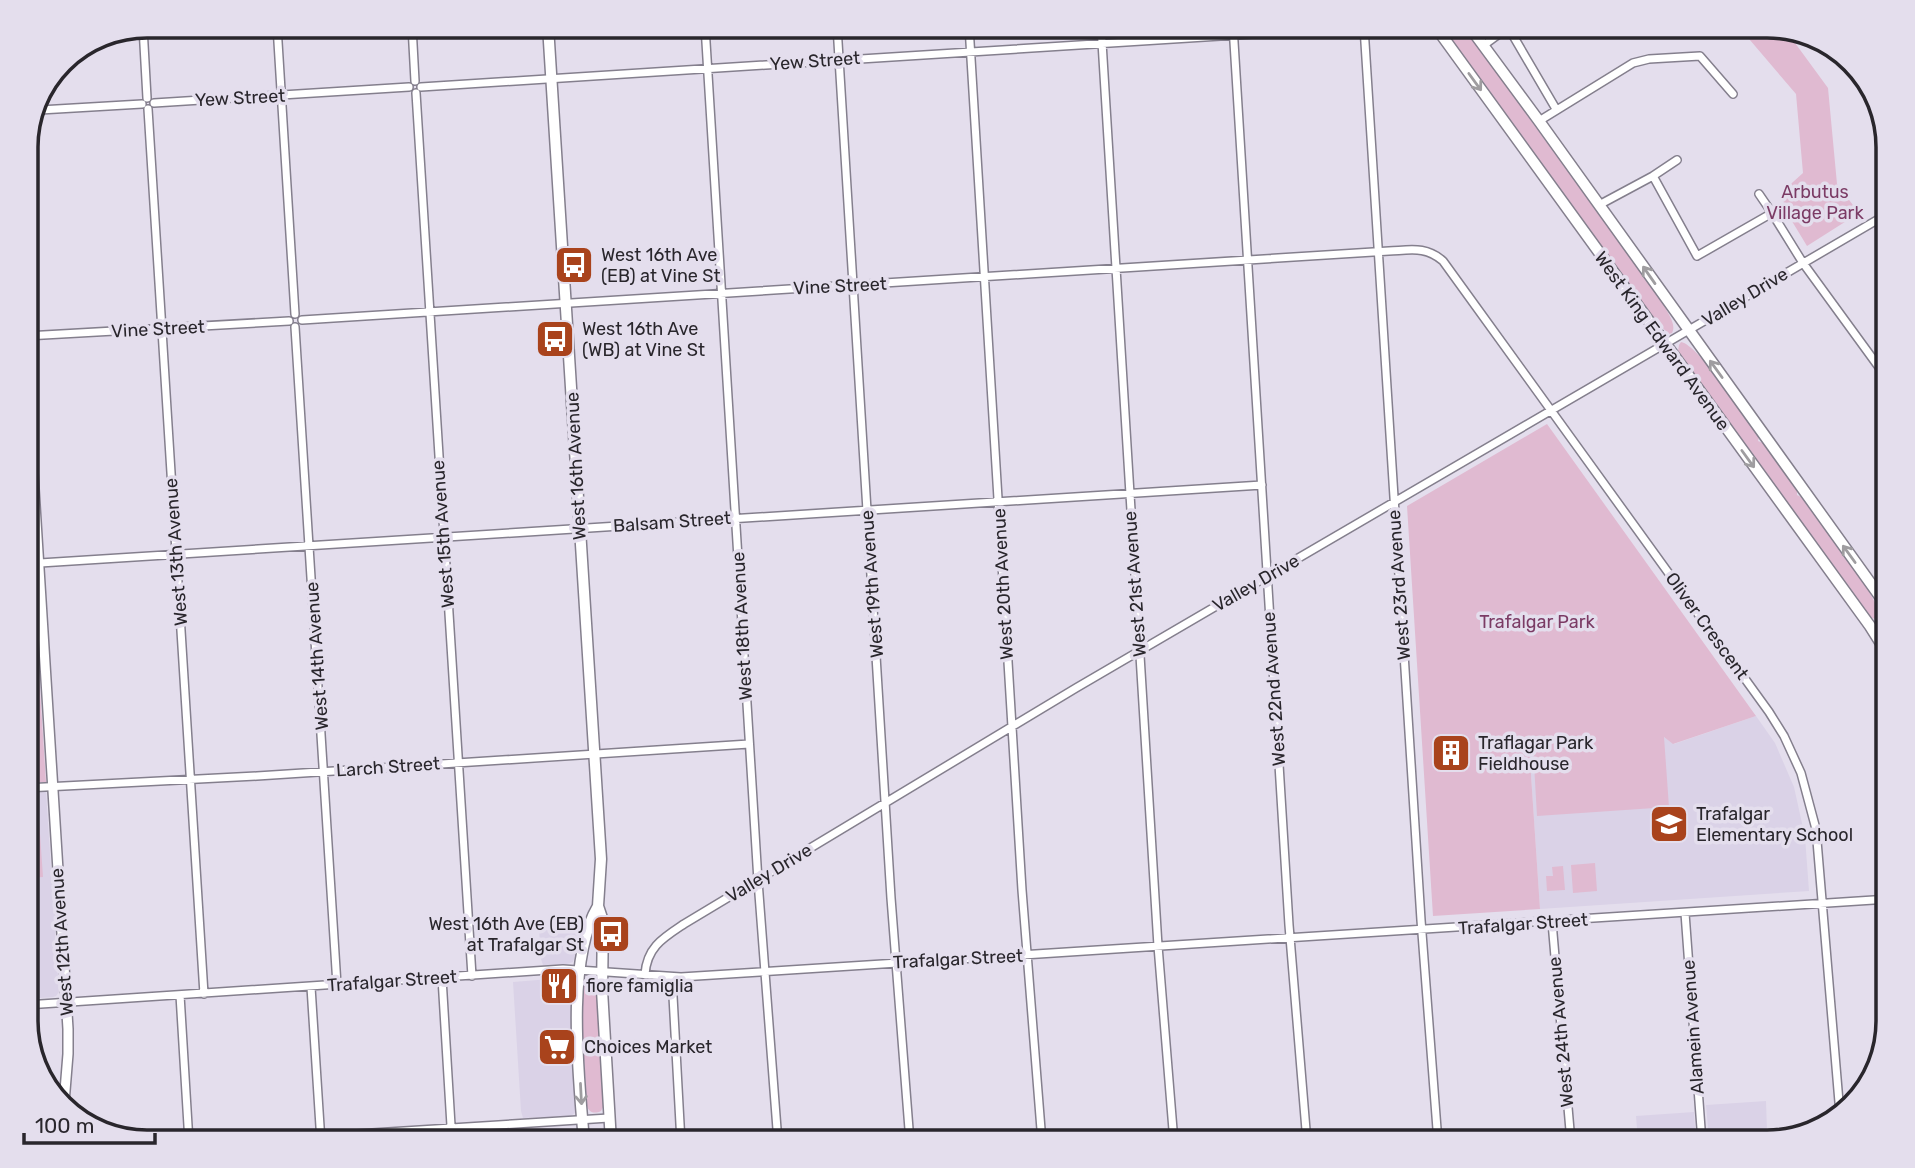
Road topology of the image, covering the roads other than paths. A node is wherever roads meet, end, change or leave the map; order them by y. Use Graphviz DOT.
graph roads {
  1 [pos="144,39"];
  2 [pos="278,39"];
  3 [pos="413,39"];
  4 [pos="549,39"];
  5 [pos="706,39"];
  6 [pos="838,39"];
  7 [pos="970,39"];
  8 [pos="1102,39"];
  9 [pos="1146,39"];
  10 [pos="1234,39"];
  11 [pos="1365,39"];
  12 [pos="1444,39"];
  13 [pos="1479,39"];
  14 [pos="1492,39"];
  15 [pos="1516,39"];
  16 [pos="1102,43"];
  17 [pos="1484,45"];
  18 [pos="970,51"];
  19 [pos="839,60"];
  20 [pos="708,69"];
  21 [pos="551,78"];
  22 [pos="415,87"];
  23 [pos="1733,94"];
  24 [pos="282,95"];
  25 [pos="148,104"];
  26 [pos="1556,109"];
  27 [pos="46,110"];
  28 [pos="1539,121"];
  29 [pos="1677,160"];
  30 [pos="1653,176"];
  31 [pos="1759,194"];
  32 [pos="1599,205"];
  33 [pos="1772,213"];
  34 [pos="1876,221"];
  35 [pos="1378,252"];
  36 [pos="1248,260"];
  37 [pos="1803,263"];
  38 [pos="1116,269"];
  39 [pos="985,277"];
  40 [pos="853,285"];
  41 [pos="722,293"];
  42 [pos="566,303"];
  43 [pos="430,312"];
  44 [pos="293,321"];
  45 [pos="162,328"];
  46 [pos="1688,331"];
  47 [pos="39,335"];
  48 [pos="1664,345"];
  49 [pos="1876,363"];
  50 [pos="1550,411"];
  51 [pos="1262,485"];
  52 [pos="1130,493"];
  53 [pos="998,502"];
  54 [pos="1394,502"];
  55 [pos="867,510"];
  56 [pos="736,518"];
  57 [pos="579,529"];
  58 [pos="443,537"];
  59 [pos="310,545"];
  60 [pos="39,549"];
  61 [pos="176,554"];
  62 [pos="40,563"];
  63 [pos="1268,576"];
  64 [pos="1876,591"];
  65 [pos="1876,631"];
  66 [pos="1874,633"];
  67 [pos="1876,636"];
  68 [pos="1140,650"];
  69 [pos="1012,727"];
  70 [pos="749,744"];
  71 [pos="594,754"];
  72 [pos="457,762"];
  73 [pos="324,771"];
  74 [pos="190,779"];
  75 [pos="53,787"];
  76 [pos="39,788"];
  77 [pos="886,803"];
  78 [pos="758,881"];
  79 [pos="1876,900"];
  80 [pos="1823,904"];
  81 [pos="598,906"];
  82 [pos="1685,913"];
  83 [pos="1552,922"];
  84 [pos="1421,930"];
  85 [pos="1290,938"];
  86 [pos="1158,946"];
  87 [pos="1027,955"];
  88 [pos="895,963"];
  89 [pos="580,970"];
  90 [pos="602,972"];
  91 [pos="764,972"];
  92 [pos="645,974"];
  93 [pos="471,976"];
  94 [pos="442,978"];
  95 [pos="672,978"];
  96 [pos="337,985"];
  97 [pos="311,987"];
  98 [pos="204,994"];
  99 [pos="180,995"];
  100 [pos="66,1002"];
  101 [pos="39,1004"];
  102 [pos="65,1092"];
  103 [pos="1839,1103"];
  104 [pos="609,1118"];
  105 [pos="583,1120"];
  106 [pos="452,1128"];
  107 [pos="188,1130"];
  108 [pos="319,1130"];
  109 [pos="428,1130"];
  110 [pos="583,1130"];
  111 [pos="610,1130"];
  112 [pos="680,1130"];
  113 [pos="777,1130"];
  114 [pos="909,1130"];
  115 [pos="1041,1130"];
  116 [pos="1173,1130"];
  117 [pos="1306,1130"];
  118 [pos="1437,1130"];
  119 [pos="1569,1130"];
  120 [pos="1701,1130"];
  1 -- 25 [label="street, West 13th Avenue"];
  2 -- 24 [label="street, West 14th Avenue"];
  3 -- 22 [label="street, West 15th Avenue"];
  4 -- 21 [label="main road, West 16th Avenue"];
  5 -- 20 [label="street, West 18th Avenue"];
  6 -- 19 [label="street, West 19th Avenue"];
  7 -- 18 [label="street, West 20th Avenue"];
  8 -- 16 [label="street, West 21st Avenue"];
  9 -- 16 [label="street, Yew Street"];
  10 -- 36 [label="street, West 22nd Avenue"];
  11 -- 35 [label="street, West 23rd Avenue"];
  12 -- 48 [label="main road, West King Edward Avenue, one-way"];
  13 -- 17 [label="main road, West King Edward Avenue"];
  14 -- 17 [label="street"];
  15 -- 26 [label="street"];
  16 -- 18 [label="street, Yew Street"];
  16 -- 38 [label="street, West 21st Avenue"];
  17 -- 28 [label="main road, West King Edward Avenue"];
  18 -- 19 [label="street, Yew Street"];
  18 -- 39 [label="street, West 20th Avenue"];
  19 -- 20 [label="street, Yew Street"];
  19 -- 40 [label="street, West 19th Avenue"];
  20 -- 21 [label="street, Yew Street"];
  20 -- 41 [label="street, West 18th Avenue"];
  21 -- 22 [label="street, Yew Street"];
  21 -- 42 [label="main road, West 16th Avenue"];
  22 -- 24 [label="street, Yew Street"];
  22 -- 43 [label="street, West 15th Avenue"];
  23 -- 26 [label="street"];
  24 -- 25 [label="street, Yew Street"];
  24 -- 44 [label="street, West 14th Avenue"];
  25 -- 27 [label="street, Yew Street"];
  25 -- 45 [label="street, West 13th Avenue"];
  26 -- 28 [label="street"];
  28 -- 32 [label="main road, West King Edward Avenue"];
  29 -- 30 [label="street"];
  30 -- 32 [label="street"];
  30 -- 33 [label="street"];
  31 -- 33 [label="street"];
  46 -- 32 [label="main road, West King Edward Avenue, one-way"];
  33 -- 37 [label="street"];
  34 -- 37 [label="street, Valley Drive"];
  35 -- 36 [label="street, Vine Street"];
  35 -- 50 [label="street, Oliver Crescent"];
  35 -- 54 [label="street, West 23rd Avenue"];
  36 -- 38 [label="street, Vine Street"];
  36 -- 51 [label="street, West 22nd Avenue"];
  37 -- 46 [label="street, Valley Drive"];
  37 -- 49 [label="street"];
  38 -- 39 [label="street, Vine Street"];
  38 -- 52 [label="street, West 21st Avenue"];
  39 -- 40 [label="street, Vine Street"];
  39 -- 53 [label="street, West 20th Avenue"];
  40 -- 41 [label="street, Vine Street"];
  40 -- 55 [label="street, West 19th Avenue"];
  41 -- 42 [label="street, Vine Street"];
  41 -- 56 [label="street, West 18th Avenue"];
  42 -- 43 [label="street, Vine Street"];
  42 -- 57 [label="main road, West 16th Avenue"];
  43 -- 44 [label="street, Vine Street"];
  43 -- 58 [label="street, West 15th Avenue"];
  44 -- 45 [label="street, Vine Street"];
  44 -- 59 [label="street, West 14th Avenue"];
  45 -- 47 [label="street, Vine Street"];
  45 -- 61 [label="street, West 13th Avenue"];
  46 -- 48 [label="street, Valley Drive"];
  64 -- 46 [label="main road, West King Edward Avenue, one-way"];
  48 -- 50 [label="street, Valley Drive"];
  48 -- 66 [label="main road, West King Edward Avenue, one-way"];
  50 -- 54 [label="street, Valley Drive"];
  50 -- 80 [label="street, Oliver Crescent"];
  51 -- 52 [label="street, Balsam Street"];
  51 -- 63 [label="street, West 22nd Avenue"];
  52 -- 53 [label="street, Balsam Street"];
  52 -- 68 [label="street, West 21st Avenue"];
  53 -- 55 [label="street, Balsam Street"];
  53 -- 69 [label="street, West 20th Avenue"];
  54 -- 63 [label="street, Valley Drive"];
  54 -- 84 [label="street, West 23rd Avenue"];
  55 -- 56 [label="street, Balsam Street"];
  55 -- 77 [label="street, West 19th Avenue"];
  56 -- 57 [label="street, Balsam Street"];
  56 -- 70 [label="street, West 18th Avenue"];
  57 -- 58 [label="street, Balsam Street"];
  57 -- 71 [label="main road, West 16th Avenue"];
  58 -- 59 [label="street, Balsam Street"];
  58 -- 72 [label="street, West 15th Avenue"];
  59 -- 61 [label="street, Balsam Street"];
  59 -- 73 [label="street, West 14th Avenue"];
  60 -- 62 [label="street, West 12th Avenue"];
  61 -- 62 [label="street, Balsam Street"];
  61 -- 74 [label="street, West 13th Avenue"];
  62 -- 75 [label="street, West 12th Avenue"];
  63 -- 68 [label="street, Valley Drive"];
  63 -- 85 [label="street, West 22nd Avenue"];
  65 -- 66 [label="street"];
  66 -- 67 [label="main road, West King Edward Avenue"];
  68 -- 69 [label="street, Valley Drive"];
  68 -- 86 [label="street, West 21st Avenue"];
  69 -- 77 [label="street, Valley Drive"];
  69 -- 87 [label="street, West 20th Avenue"];
  70 -- 71 [label="street, Larch Street"];
  70 -- 78 [label="street, West 18th Avenue"];
  71 -- 72 [label="street, Larch Street"];
  71 -- 81 [label="main road, West 16th Avenue"];
  72 -- 73 [label="street, Larch Street"];
  72 -- 93 [label="street, West 15th Avenue"];
  73 -- 74 [label="street, Larch Street"];
  73 -- 96 [label="street, West 14th Avenue"];
  74 -- 75 [label="street, Larch Street"];
  74 -- 98 [label="street, West 13th Avenue"];
  75 -- 76 [label="street, Larch Street"];
  75 -- 100 [label="street, West 12th Avenue"];
  77 -- 78 [label="street, Valley Drive"];
  77 -- 88 [label="street, West 19th Avenue"];
  78 -- 91 [label="street, West 18th Avenue"];
  78 -- 92 [label="street, Valley Drive"];
  79 -- 80 [label="street, Trafalgar Street"];
  80 -- 82 [label="street, Trafalgar Street"];
  80 -- 103 [label="street, Oliver Crescent"];
  81 -- 89 [label="main road, West 16th Avenue"];
  81 -- 90 [label="main road, West 16th Avenue"];
  82 -- 83 [label="street, Trafalgar Street"];
  82 -- 120 [label="street, Alamein Avenue"];
  83 -- 84 [label="street, Trafalgar Street"];
  83 -- 119 [label="street, West 24th Avenue"];
  84 -- 85 [label="street, Trafalgar Street"];
  84 -- 118 [label="street, West 23rd Avenue"];
  85 -- 86 [label="street, Trafalgar Street"];
  85 -- 117 [label="street, West 22nd Avenue"];
  86 -- 87 [label="street, Trafalgar Street"];
  86 -- 116 [label="street, West 21st Avenue"];
  87 -- 88 [label="street, Trafalgar Street"];
  87 -- 115 [label="street, West 20th Avenue"];
  88 -- 91 [label="street, Trafalgar Street"];
  88 -- 114 [label="street, West 19th Avenue"];
  89 -- 90 [label="street, Trafalgar Street"];
  89 -- 93 [label="street, Trafalgar Street"];
  89 -- 105 [label="main road, West 16th Avenue, one-way"];
  90 -- 92 [label="street, Trafalgar Street"];
  90 -- 104 [label="main road, West 16th Avenue"];
  91 -- 95 [label="street, Trafalgar Street"];
  91 -- 113 [label="street, West 18th Avenue"];
  92 -- 95 [label="street, Trafalgar Street"];
  93 -- 94 [label="street, Trafalgar Street"];
  94 -- 96 [label="street, Trafalgar Street"];
  94 -- 106 [label="street"];
  95 -- 112 [label="street"];
  96 -- 97 [label="street, Trafalgar Street"];
  97 -- 98 [label="street, Trafalgar Street"];
  97 -- 108 [label="street"];
  98 -- 99 [label="street, Trafalgar Street"];
  99 -- 100 [label="street, Trafalgar Street"];
  99 -- 107 [label="street"];
  100 -- 101 [label="street, Trafalgar Street"];
  100 -- 102 [label="street, West 12th Avenue"];
  104 -- 105 [label="street"];
  104 -- 111 [label="main road, West 16th Avenue"];
  105 -- 106 [label="street"];
  105 -- 110 [label="main road, West 16th Avenue"];
  106 -- 109 [label="street"];
}
